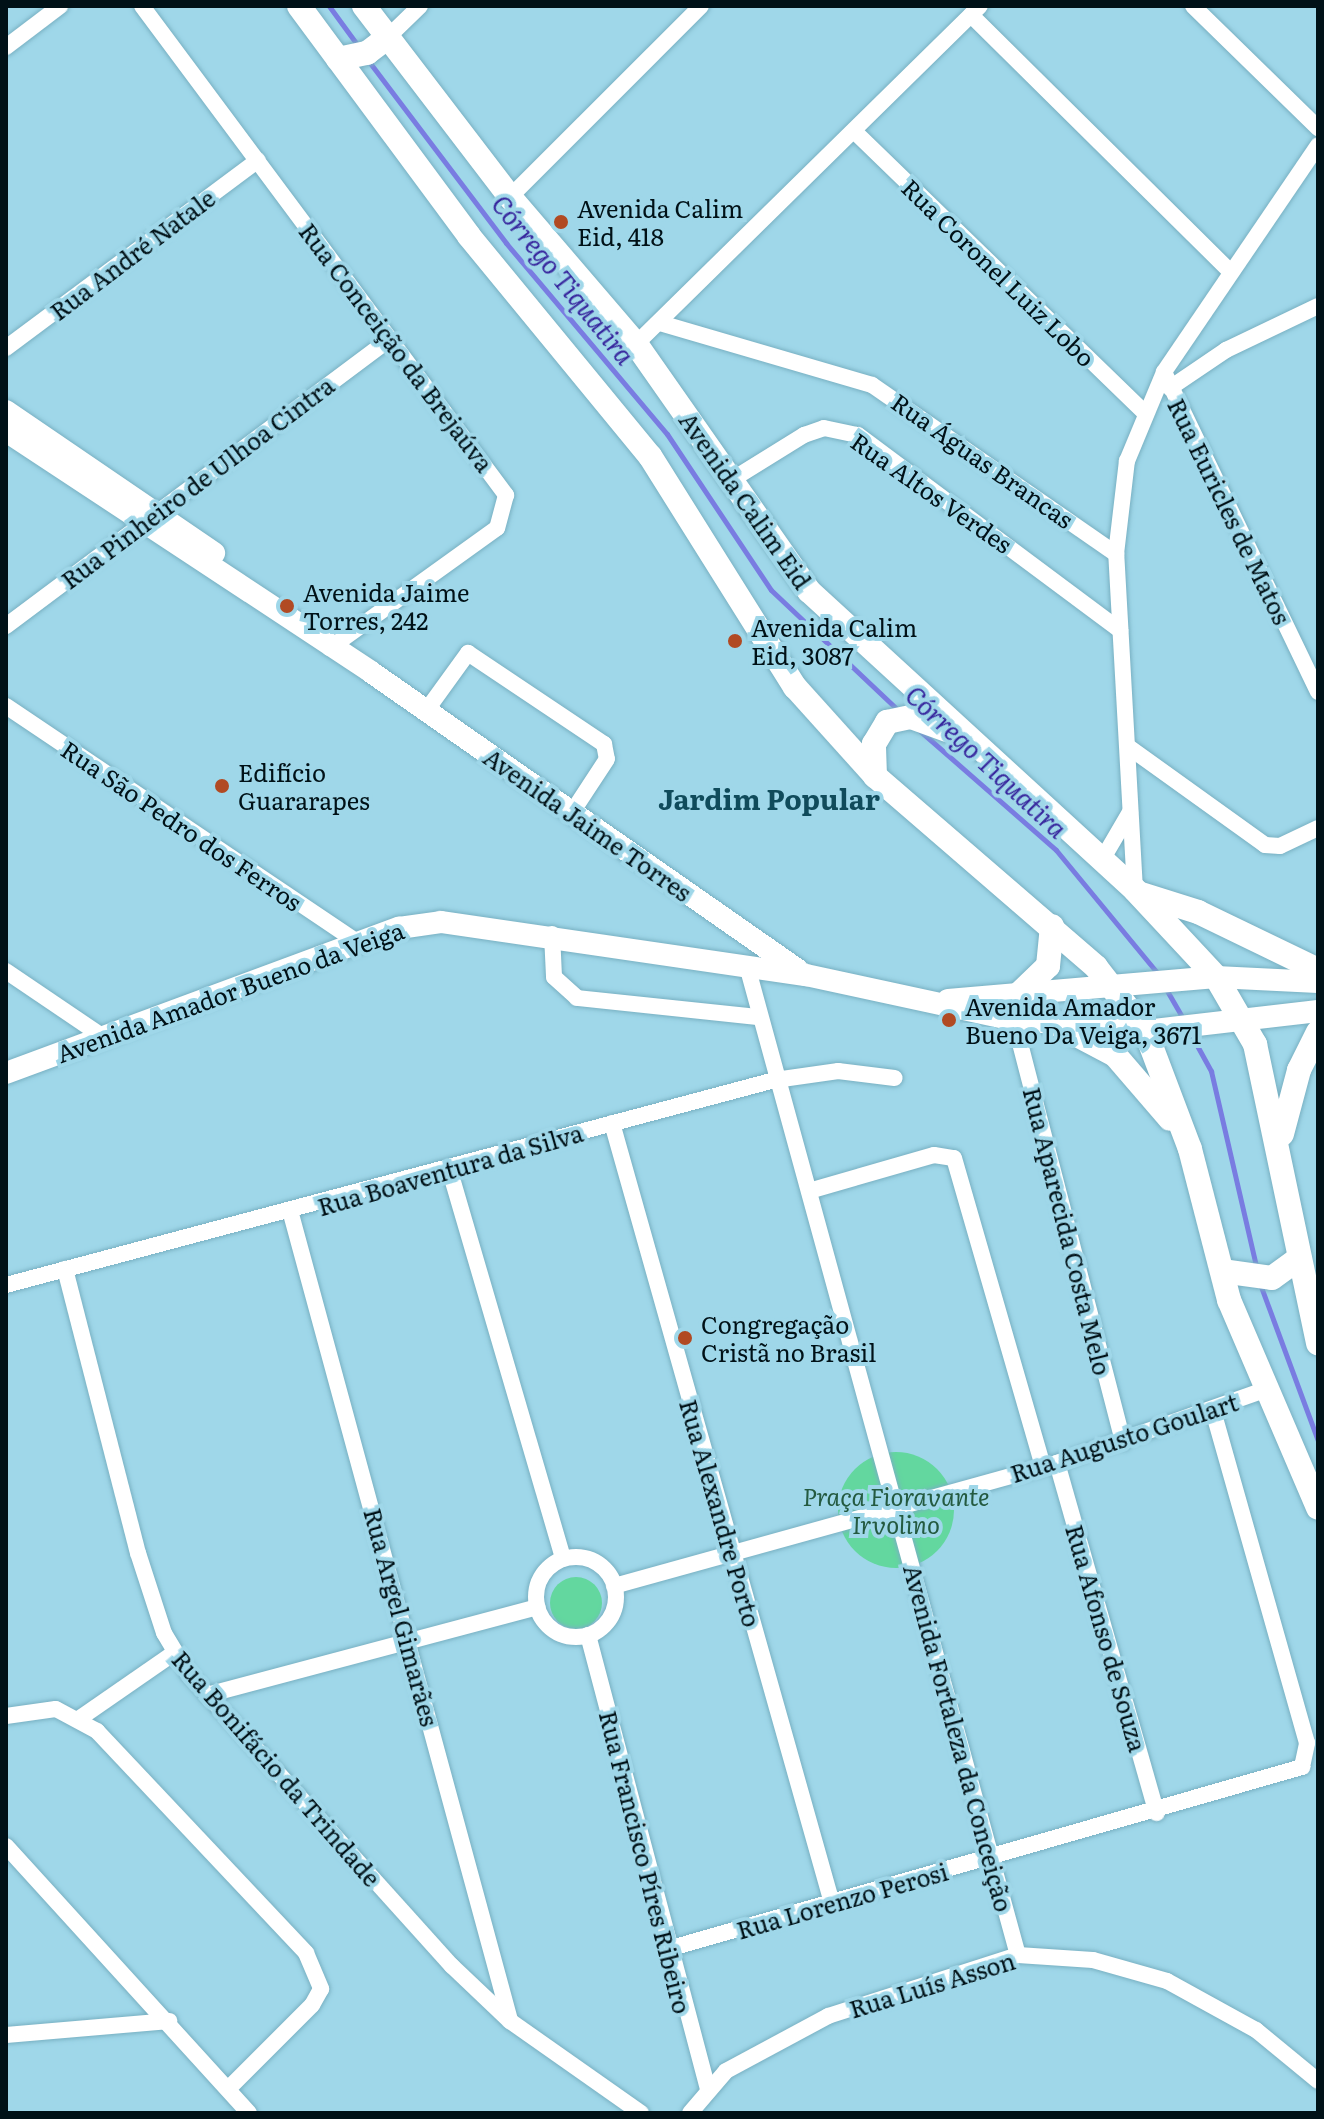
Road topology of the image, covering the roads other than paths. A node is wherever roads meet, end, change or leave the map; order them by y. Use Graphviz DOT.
graph roads {
  1 [pos="60,6"];
  2 [pos="142,6"];
  3 [pos="299,6"];
  4 [pos="364,6"];
  5 [pos="420,6"];
  6 [pos="700,6"];
  7 [pos="1193,6"];
  8 [pos="976,11"];
  9 [pos="6,47"];
  10 [pos="365,50"];
  11 [pos="1318,128"];
  12 [pos="855,132"];
  13 [pos="1318,145"];
  14 [pos="258,160"];
  15 [pos="510,197"];
  16 [pos="1229,270"];
  17 [pos="1318,306"];
  18 [pos="660,323"];
  19 [pos="389,339"];
  20 [pos="636,344"];
  21 [pos="6,348"];
  22 [pos="1167,380"];
  23 [pos="6,411"];
  24 [pos="1144,412"];
  25 [pos="6,431"];
  26 [pos="733,479"];
  27 [pos="147,516"];
  28 [pos="1116,554"];
  29 [pos="6,626"];
  30 [pos="1120,630"];
  31 [pos="335,644"];
  32 [pos="1318,692"];
  33 [pos="6,706"];
  34 [pos="426,711"];
  35 [pos="968,740"];
  36 [pos="1130,748"];
  37 [pos="874,766"];
  38 [pos="1132,807"];
  39 [pos="571,814"];
  40 [pos="1318,828"];
  41 [pos="1102,860"];
  42 [pos="1137,892"];
  43 [pos="1052,926"];
  44 [pos="552,934"];
  45 [pos="359,943"];
  46 [pos="747,966"];
  47 [pos="1318,970"];
  48 [pos="6,971"];
  49 [pos="806,975"];
  50 [pos="1210,977"];
  51 [pos="1318,982"];
  52 [pos="1118,987"];
  53 [pos="1020,993"];
  54 [pos="948,1000"];
  55 [pos="1318,1011"];
  56 [pos="759,1017"];
  57 [pos="1014,1020"];
  58 [pos="1054,1023"];
  59 [pos="1238,1024"];
  60 [pos="1150,1030"];
  61 [pos="1318,1032"];
  62 [pos="102,1036"];
  63 [pos="6,1073"];
  64 [pos="895,1078"];
  65 [pos="775,1080"];
  66 [pos="612,1123"];
  67 [pos="1280,1140"];
  68 [pos="1190,1149"];
  69 [pos="449,1168"];
  70 [pos="809,1191"];
  71 [pos="291,1214"];
  72 [pos="1292,1265"];
  73 [pos="65,1269"];
  74 [pos="1233,1275"];
  75 [pos="6,1285"];
  76 [pos="1318,1343"];
  77 [pos="1264,1390"];
  78 [pos="1213,1411"];
  79 [pos="1123,1442"];
  80 [pos="1050,1464"];
  81 [pos="895,1506"];
  82 [pos="1318,1508"];
  83 [pos="732,1551"];
  84 [pos="563,1559"];
  85 [pos="614,1586"];
  86 [pos="537,1607"];
  87 [pos="588,1635"];
  88 [pos="409,1641"];
  89 [pos="174,1653"];
  90 [pos="207,1695"];
  91 [pos="6,1716"];
  92 [pos="80,1718"];
  93 [pos="1157,1813"];
  94 [pos="6,1846"];
  95 [pos="994,1856"];
  96 [pos="832,1903"];
  97 [pos="668,1949"];
  98 [pos="1018,1955"];
  99 [pos="169,2021"];
  100 [pos="510,2021"];
  101 [pos="6,2035"];
  102 [pos="1318,2081"];
  103 [pos="229,2088"];
  104 [pos="708,2088"];
  105 [pos="249,2113"];
  106 [pos="641,2113"];
  107 [pos="690,2113"];
  1 -- 9 [label="street"];
  2 -- 14 [label="street, Rua Conceição da Brejaúva"];
  3 -- 10 [label="main road, Avenida Calim Eid"];
  4 -- 10 [label="main road, Avenida Calim Eid"];
  5 -- 10 [label="street"];
  6 -- 15 [label="street"];
  7 -- 11 [label="street"];
  8 -- 12 [label="street"];
  8 -- 16 [label="street"];
  10 -- 15 [label="main road, Avenida Calim Eid"];
  10 -- 37 [label="main road, Avenida Calim Eid"];
  12 -- 18 [label="street"];
  12 -- 24 [label="street, Rua Coronel Luiz Lobo"];
  13 -- 16 [label="street"];
  14 -- 19 [label="street, Rua Conceição da Brejaúva"];
  14 -- 21 [label="street, Rua André Natale"];
  15 -- 20 [label="main road, Avenida Calim Eid"];
  16 -- 22 [label="street"];
  17 -- 22 [label="street"];
  18 -- 20 [label="street"];
  18 -- 28 [label="street, Rua Águas Brancas"];
  19 -- 27 [label="street, Rua Pinheiro de Ulhoa Cintra"];
  19 -- 31 [label="street, Rua Conceição da Brejaúva"];
  20 -- 26 [label="main road, Avenida Calim Eid"];
  22 -- 24 [label="street"];
  22 -- 32 [label="street, Rua Euricles de Matos"];
  23 -- 27 [label="main road, Avenida Jaime Torres"];
  24 -- 28 [label="street"];
  25 -- 27 [label="main road, Avenida Jaime Torres"];
  26 -- 30 [label="street, Rua Altos Verdes"];
  26 -- 35 [label="main road, Avenida Calim Eid"];
  27 -- 29 [label="street, Rua Pinheiro de Ulhoa Cintra"];
  27 -- 31 [label="main road, Avenida Jaime Torres"];
  28 -- 30 [label="street"];
  30 -- 36 [label="street"];
  31 -- 34 [label="main road, Avenida Jaime Torres"];
  33 -- 45 [label="street, Rua São Pedro dos Ferros"];
  34 -- 39 [label="main road, Avenida Jaime Torres"];
  34 -- 39 [label="street"];
  35 -- 37 [label="main road"];
  35 -- 41 [label="main road, Avenida Calim Eid"];
  36 -- 38 [label="street"];
  36 -- 40 [label="street"];
  37 -- 43 [label="main road, Avenida Calim Eid"];
  38 -- 41 [label="street"];
  38 -- 42 [label="street"];
  39 -- 49 [label="main road, Avenida Jaime Torres"];
  41 -- 42 [label="main road, Avenida Calim Eid"];
  42 -- 47 [label="main road"];
  42 -- 50 [label="main road, Avenida Calim Eid"];
  43 -- 52 [label="main road, Avenida Calim Eid"];
  43 -- 53 [label="main road"];
  44 -- 45 [label="main road, Avenida Amador Bueno da Veiga"];
  44 -- 46 [label="main road, Avenida Amador Bueno da Veiga"];
  44 -- 56 [label="street"];
  45 -- 62 [label="main road, Avenida Amador Bueno da Veiga"];
  46 -- 49 [label="main road, Avenida Amador Bueno da Veiga"];
  46 -- 56 [label="street, Avenida Fortaleza da Conceição"];
  48 -- 62 [label="street"];
  49 -- 54 [label="main road, Avenida Amador Bueno da Veiga"];
  50 -- 51 [label="main road, Avenida Amador Bueno da Veiga"];
  50 -- 52 [label="main road, Avenida Amador Bueno da Veiga"];
  50 -- 59 [label="main road, Avenida Calim Eid"];
  52 -- 53 [label="main road, Avenida Amador Bueno da Veiga"];
  52 -- 60 [label="main road, Avenida Calim Eid"];
  53 -- 54 [label="main road, Avenida Amador Bueno da Veiga"];
  54 -- 57 [label="main road, Avenida Amador Bueno da Veiga"];
  55 -- 59 [label="main road, Avenida Amador Bueno da Veiga"];
  56 -- 65 [label="street, Avenida Fortaleza da Conceição"];
  57 -- 58 [label="main road, Avenida Amador Bueno da Veiga"];
  57 -- 79 [label="street, Rua Aparecida Costa Melo"];
  58 -- 60 [label="main road, Avenida Amador Bueno da Veiga"];
  58 -- 68 [label="main road"];
  59 -- 60 [label="main road, Avenida Amador Bueno da Veiga"];
  59 -- 67 [label="main road, Avenida Calim Eid"];
  60 -- 68 [label="main road, Avenida Calim Eid"];
  61 -- 67 [label="main road"];
  62 -- 63 [label="main road, Avenida Amador Bueno da Veiga"];
  64 -- 65 [label="street, Rua Boaventura da Silva"];
  65 -- 66 [label="street, Rua Boaventura da Silva"];
  65 -- 70 [label="street, Avenida Fortaleza da Conceição"];
  66 -- 69 [label="street, Rua Boaventura da Silva"];
  66 -- 83 [label="street, Rua Alexandre Porto"];
  67 -- 72 [label="main road, Avenida Calim Eid"];
  68 -- 74 [label="main road"];
  69 -- 71 [label="street, Rua Boaventura da Silva"];
  69 -- 84 [label="street"];
  70 -- 80 [label="street, Rua Afonso de Souza"];
  70 -- 81 [label="street, Avenida Fortaleza da Conceição"];
  71 -- 73 [label="street, Rua Boaventura da Silva"];
  71 -- 88 [label="street, Rua Argel Gimarães"];
  72 -- 74 [label="main road"];
  72 -- 76 [label="main road, Avenida Calim Eid"];
  73 -- 75 [label="street, Rua Boaventura da Silva"];
  73 -- 89 [label="street, Rua Bonifácio da Trindade"];
  74 -- 77 [label="main road"];
  77 -- 78 [label="street, Rua Augusto Goulart"];
  77 -- 82 [label="main road"];
  78 -- 79 [label="street, Rua Augusto Goulart"];
  78 -- 93 [label="street, Rua Lorenzo Perosi"];
  79 -- 80 [label="street, Rua Augusto Goulart"];
  80 -- 81 [label="street, Rua Augusto Goulart"];
  80 -- 93 [label="street, Rua Afonso de Souza"];
  81 -- 83 [label="street, Rua Augusto Goulart"];
  81 -- 95 [label="street, Avenida Fortaleza da Conceição"];
  83 -- 85 [label="street, Rua Augusto Goulart"];
  83 -- 96 [label="street, Rua Alexandre Porto"];
  84 -- 85 [label="street"];
  84 -- 86 [label="street"];
  85 -- 87 [label="street"];
  86 -- 87 [label="street"];
  86 -- 88 [label="street"];
  87 -- 97 [label="street, Rua Francisco Píres Ribeiro"];
  88 -- 90 [label="street"];
  88 -- 100 [label="street, Rua Argel Gimarães"];
  89 -- 90 [label="street, Rua Bonifácio da Trindade"];
  89 -- 92 [label="street"];
  90 -- 100 [label="street, Rua Bonifácio da Trindade"];
  91 -- 92 [label="street"];
  92 -- 103 [label="street"];
  93 -- 95 [label="street, Rua Lorenzo Perosi"];
  94 -- 99 [label="street"];
  95 -- 96 [label="street, Rua Lorenzo Perosi"];
  95 -- 98 [label="street, Avenida Fortaleza da Conceição"];
  96 -- 97 [label="street, Rua Lorenzo Perosi"];
  97 -- 104 [label="street, Rua Francisco Píres Ribeiro"];
  98 -- 102 [label="street, Rua Luís Asson"];
  98 -- 104 [label="street, Rua Luís Asson"];
  99 -- 101 [label="street"];
  99 -- 103 [label="street"];
  100 -- 106 [label="street, Rua Bonifácio da Trindade"];
  103 -- 105 [label="street"];
  104 -- 107 [label="street, Rua Luís Asson"];
}
